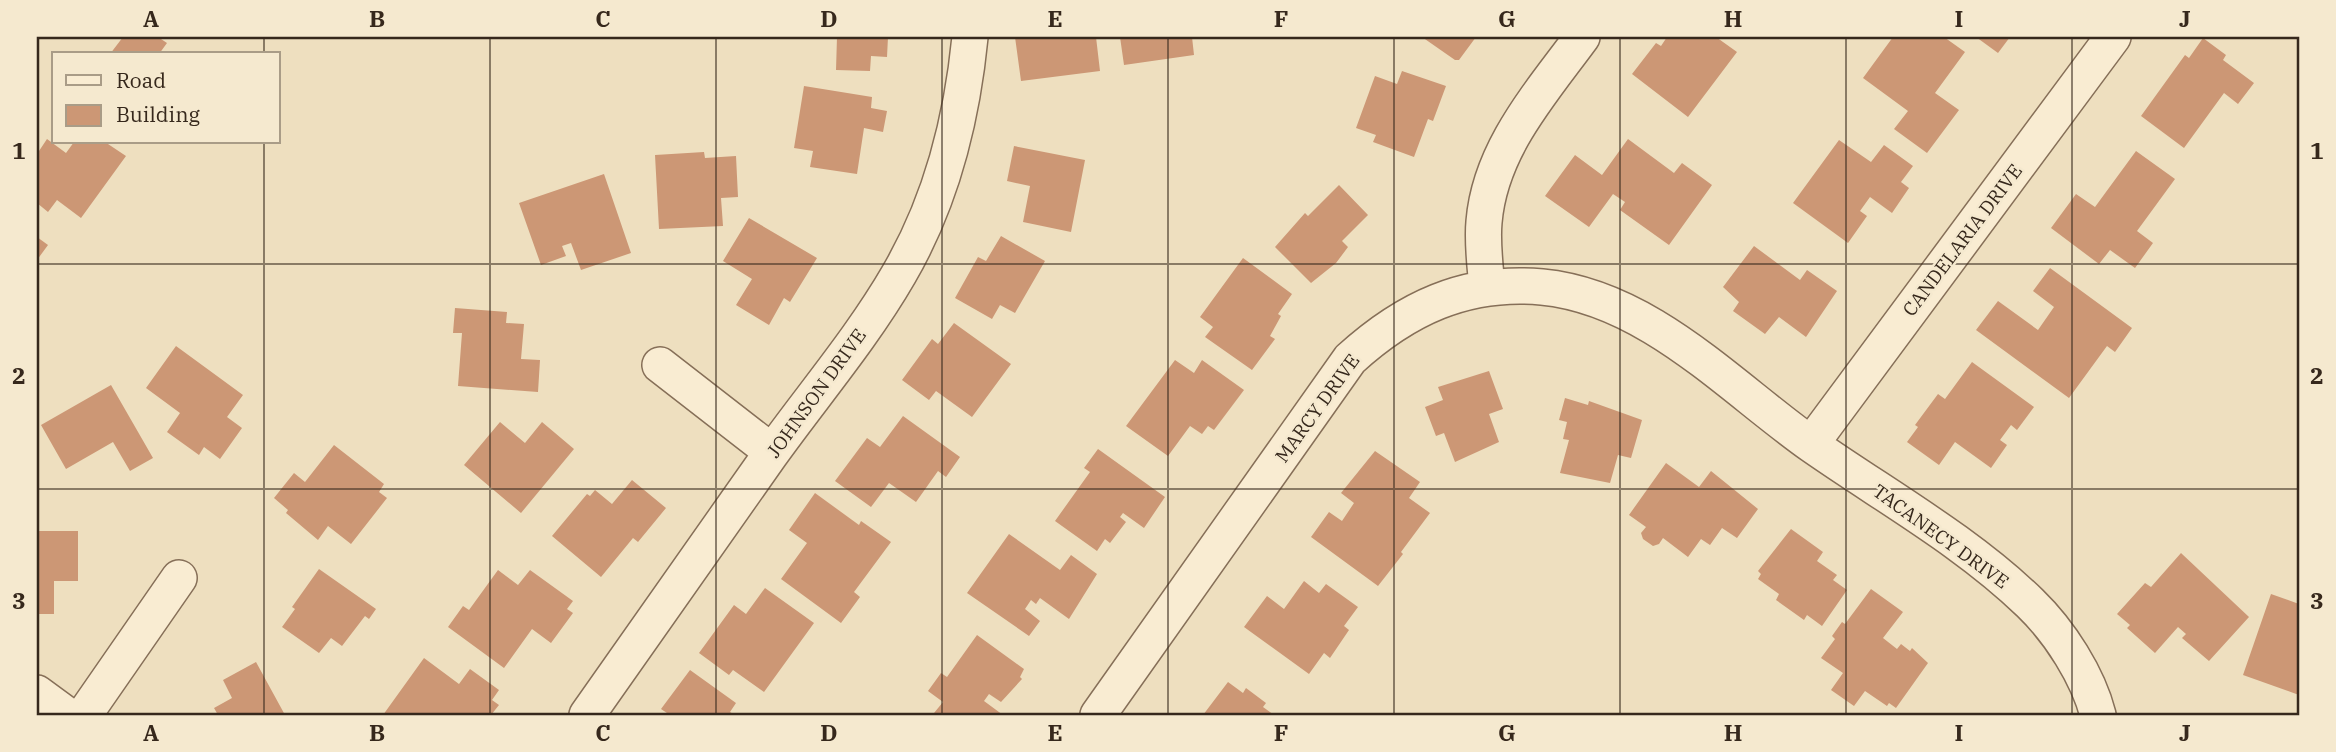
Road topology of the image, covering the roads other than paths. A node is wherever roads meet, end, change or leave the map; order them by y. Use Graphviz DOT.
graph roads {
  1 [pos="970,37"];
  2 [pos="1582,37"];
  3 [pos="2113,37"];
  4 [pos="1487,287"];
  5 [pos="660,365"];
  6 [pos="1811,444"];
  7 [pos="772,452"];
  8 [pos="179,578"];
  9 [pos="37,693"];
  10 [pos="67,715"];
  11 [pos="84,715"];
  12 [pos="587,715"];
  13 [pos="1098,715"];
  14 [pos="2098,715"];
  1 -- 7 [label="street, JOHNSON DRIVE"];
  2 -- 4 [label="street"];
  3 -- 6 [label="street, CANDELARIA DRIVE"];
  4 -- 6 [label="street, MARCY DRIVE"];
  4 -- 13 [label="street, MARCY DRIVE"];
  5 -- 7 [label="street"];
  6 -- 14 [label="street, TACANECY DRIVE"];
  7 -- 12 [label="street, JOHNSON DRIVE"];
  8 -- 11 [label="street"];
  9 -- 10 [label="street"];
}
